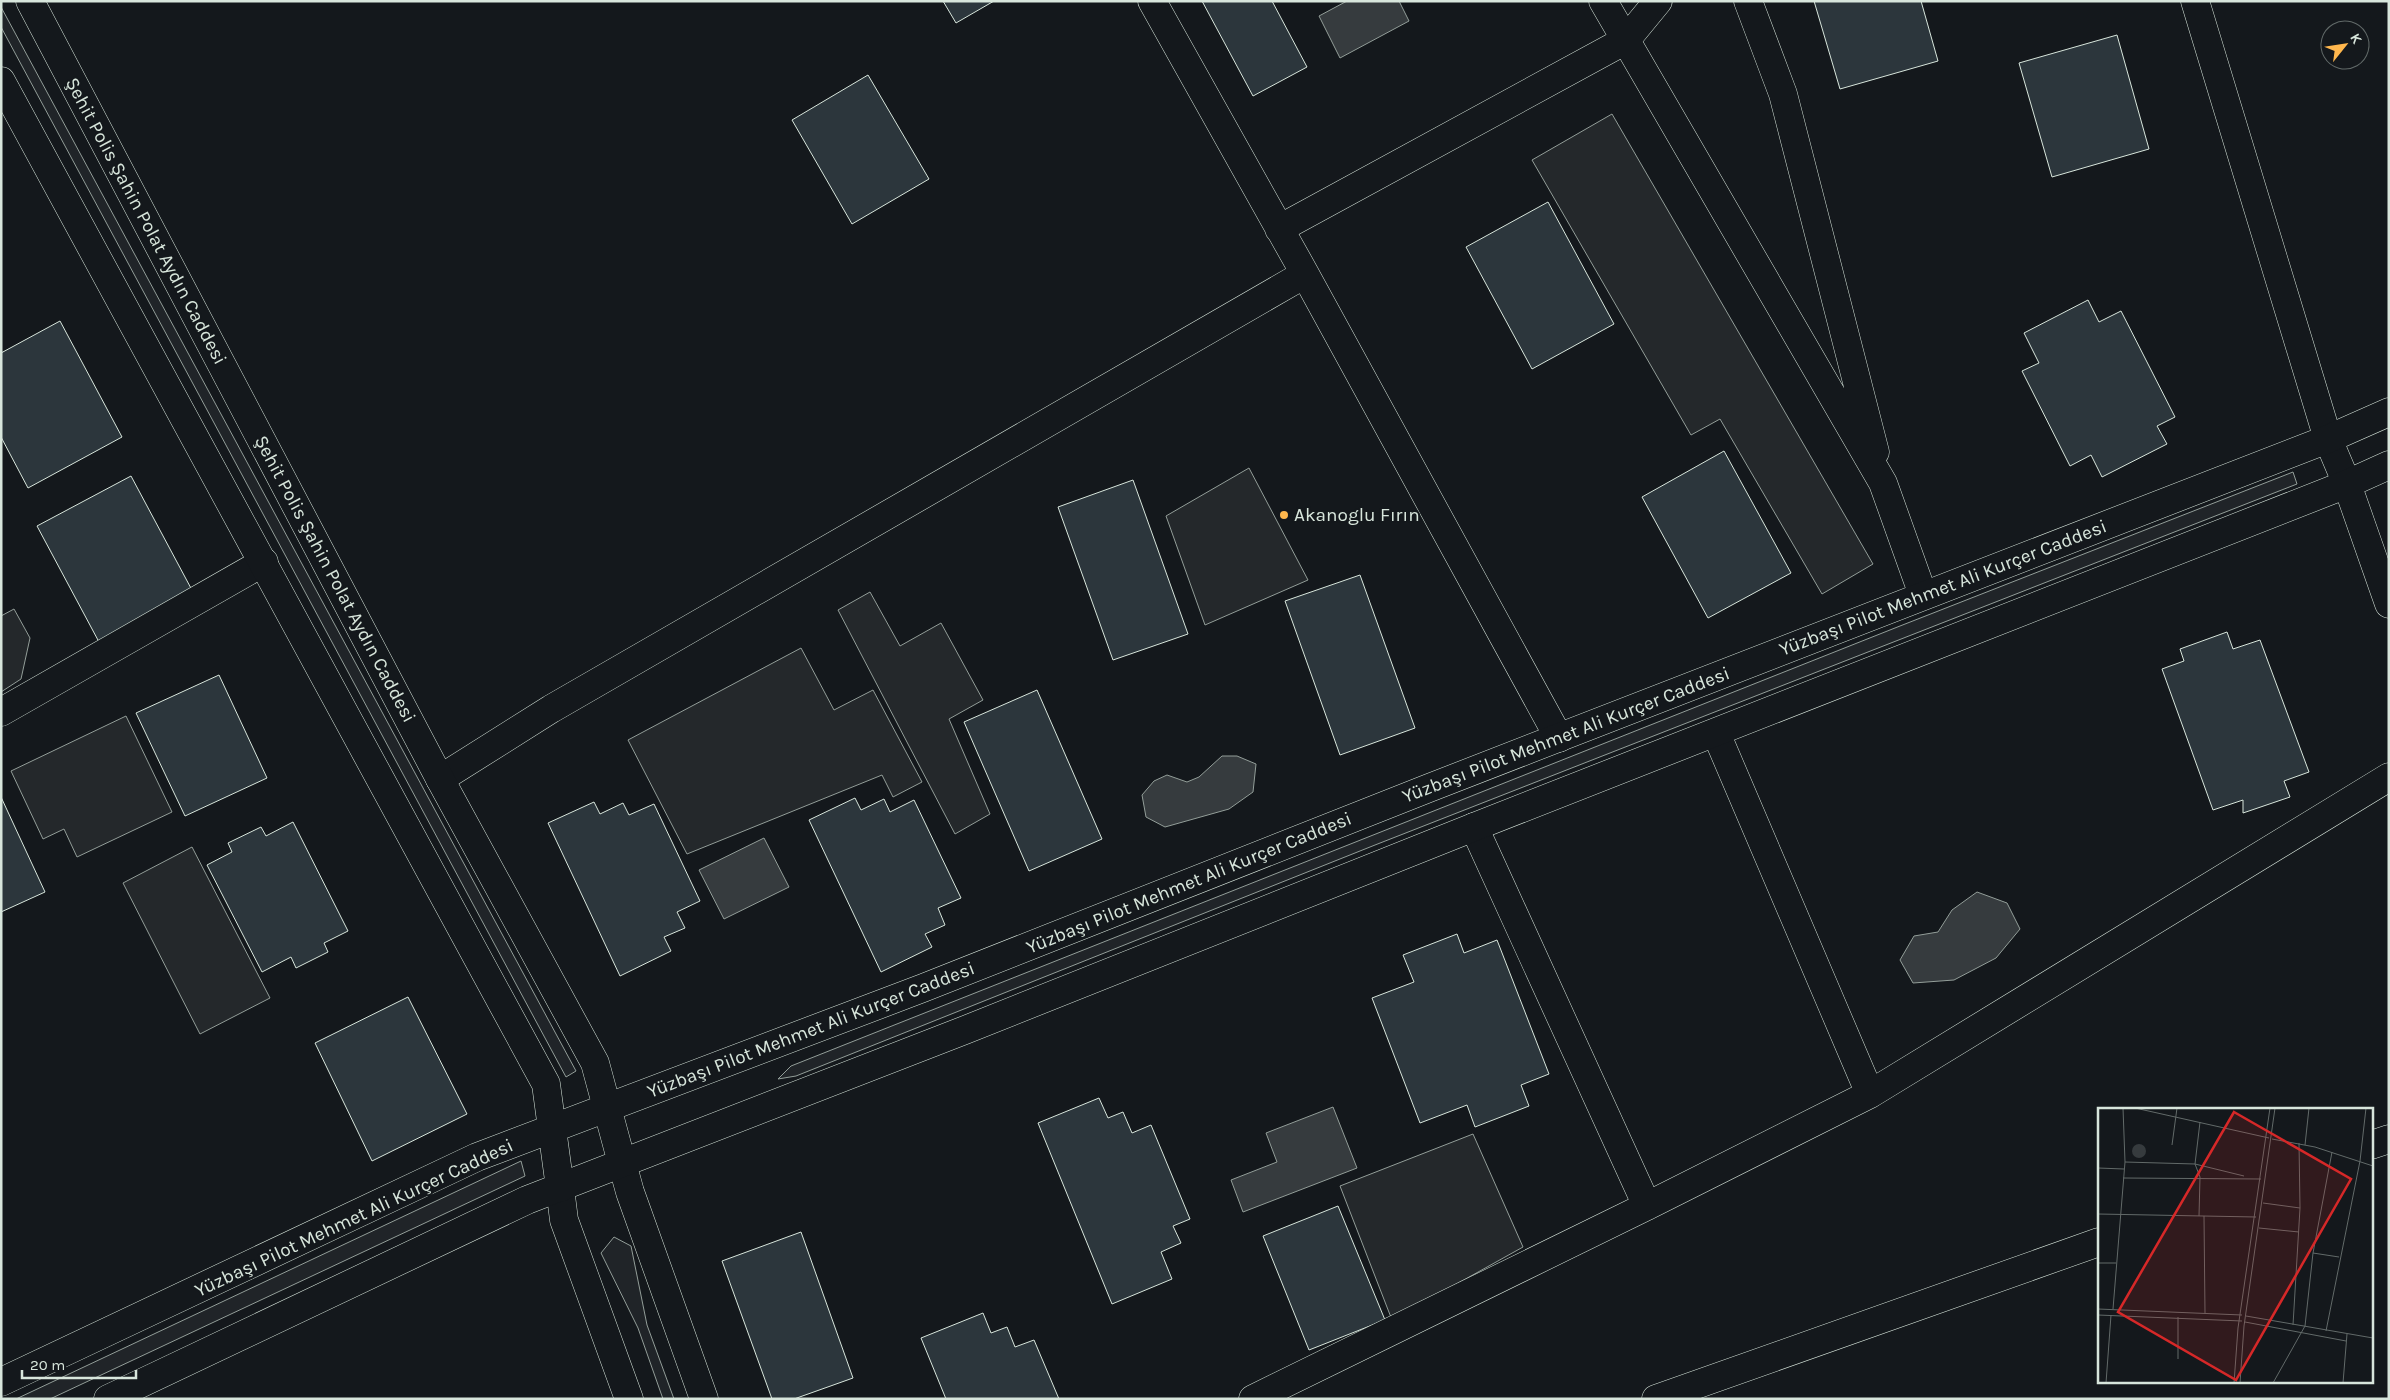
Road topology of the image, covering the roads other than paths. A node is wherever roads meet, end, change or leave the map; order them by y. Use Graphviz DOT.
graph roads {
  1 [pos="30,1"];
  2 [pos="1152,1"];
  3 [pos="1603,1"];
  4 [pos="1658,1"];
  5 [pos="1748,1"];
  6 [pos="2195,1"];
  7 [pos="1626,40"];
  8 [pos="1,81"];
  9 [pos="1280,229"];
  10 [pos="1305,274"];
  11 [pos="2389,412"];
  12 [pos="2328,439"];
  13 [pos="2389,465"];
  14 [pos="1883,484"];
  15 [pos="2347,484"];
  16 [pos="264,562"];
  17 [pos="1923,595"];
  18 [pos="2389,604"];
  19 [pos="1,712"];
  20 [pos="1716,733"];
  21 [pos="1559,738"];
  22 [pos="2389,777"];
  23 [pos="440,779"];
  24 [pos="1474,827"];
  25 [pos="1870,1094"];
  26 [pos="607,1108"];
  27 [pos="552,1129"];
  28 [pos="2389,1139"];
  29 [pos="2372,1145"];
  30 [pos="622,1164"];
  31 [pos="560,1188"];
  32 [pos="1647,1206"];
  33 [pos="2098,1242"];
  34 [pos="1,1382"];
  35 [pos="108,1399"];
  36 [pos="629,1399"];
  37 [pos="704,1399"];
  38 [pos="1253,1399"];
  39 [pos="1656,1399"];
  1 -- 23 [label="main road, Şehit Polis Şahin Polat Aydın Caddesi"];
  2 -- 9 [label="main road"];
  3 -- 7 [label="main road"];
  4 -- 7 [label="main road"];
  5 -- 14 [label="main road"];
  6 -- 12 [label="main road"];
  7 -- 9 [label="main road"];
  7 -- 14 [label="main road"];
  8 -- 16 [label="main road"];
  9 -- 10 [label="main road"];
  10 -- 21 [label="main road"];
  10 -- 23 [label="main road"];
  11 -- 12 [label="main road, Yüzbaşı Pilot Mehmet Ali Kurçer Caddesi"];
  12 -- 15 [label="main road"];
  12 -- 17 [label="main road, Yüzbaşı Pilot Mehmet Ali Kurçer Caddesi"];
  13 -- 15 [label="main road"];
  14 -- 17 [label="main road"];
  15 -- 18 [label="main road"];
  15 -- 20 [label="main road"];
  16 -- 19 [label="main road"];
  16 -- 27 [label="main road"];
  17 -- 21 [label="main road, Yüzbaşı Pilot Mehmet Ali Kurçer Caddesi"];
  20 -- 24 [label="main road"];
  20 -- 25 [label="main road"];
  21 -- 26 [label="main road, Yüzbaşı Pilot Mehmet Ali Kurçer Caddesi"];
  22 -- 25 [label="main road"];
  23 -- 26 [label="main road, Şehit Polis Şahin Polat Aydın Caddesi"];
  24 -- 30 [label="main road"];
  24 -- 32 [label="main road"];
  25 -- 32 [label="main road"];
  26 -- 27 [label="main road, Yüzbaşı Pilot Mehmet Ali Kurçer Caddesi"];
  26 -- 30 [label="main road, Şehit Polis Şahin Polat Aydın Caddesi"];
  27 -- 31 [label="main road"];
  27 -- 34 [label="main road, Yüzbaşı Pilot Mehmet Ali Kurçer Caddesi"];
  28 -- 29 [label="main road"];
  30 -- 31 [label="main road"];
  30 -- 37 [label="main road, Şehit Polis Şahin Polat Aydın Caddesi"];
  31 -- 35 [label="main road"];
  31 -- 36 [label="main road"];
  32 -- 38 [label="main road"];
  33 -- 39 [label="main road"];
}
